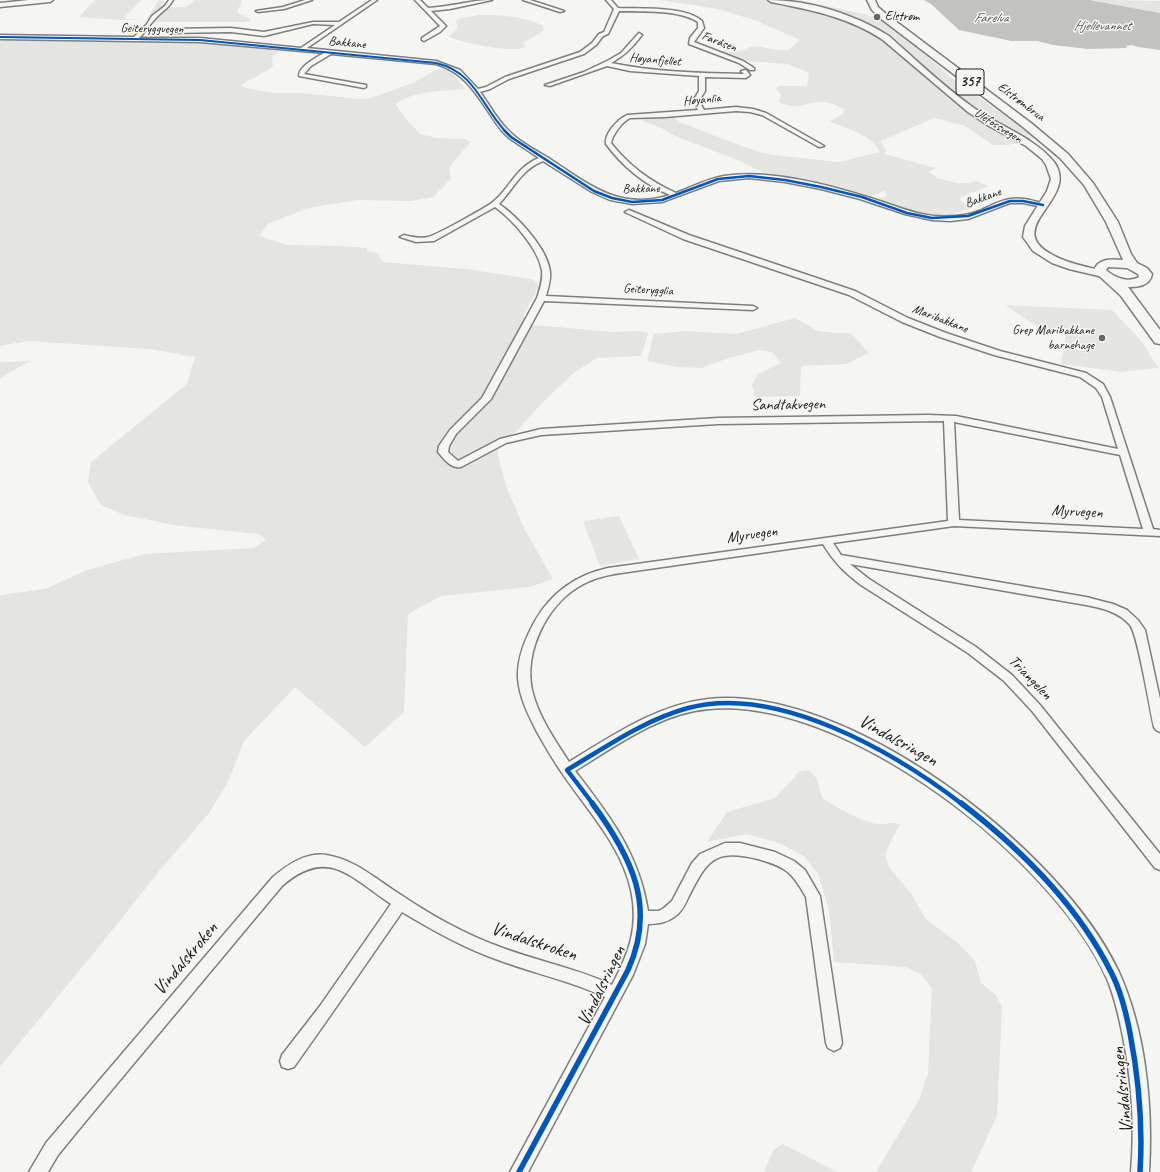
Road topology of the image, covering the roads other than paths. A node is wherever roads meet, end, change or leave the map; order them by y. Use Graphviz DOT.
graph roads {
  1 [pos="50,0"];
  2 [pos="171,0"];
  3 [pos="310,0"];
  4 [pos="375,0"];
  5 [pos="417,0"];
  6 [pos="490,0"];
  7 [pos="525,0"];
  8 [pos="608,0"];
  9 [pos="771,0"];
  10 [pos="872,1"];
  11 [pos="0,5"];
  12 [pos="617,9"];
  13 [pos="427,10"];
  14 [pos="258,11"];
  15 [pos="562,11"];
  16 [pos="341,24"];
  17 [pos="170,31"];
  18 [pos="639,35"];
  19 [pos="0,37"];
  20 [pos="424,38"];
  21 [pos="135,39"];
  22 [pos="302,49"];
  23 [pos="331,52"];
  24 [pos="606,64"];
  25 [pos="752,69"];
  26 [pos="744,71"];
  27 [pos="702,75"];
  28 [pos="548,85"];
  29 [pos="364,86"];
  30 [pos="476,91"];
  31 [pos="702,112"];
  32 [pos="820,146"];
  33 [pos="544,158"];
  34 [pos="675,196"];
  35 [pos="495,204"];
  36 [pos="1043,205"];
  37 [pos="1103,210"];
  38 [pos="629,212"];
  39 [pos="404,238"];
  40 [pos="1107,264"];
  41 [pos="1139,274"];
  42 [pos="1158,276"];
  43 [pos="541,298"];
  44 [pos="753,308"];
  45 [pos="1160,328"];
  46 [pos="1160,340"];
  47 [pos="949,419"];
  48 [pos="1124,453"];
  49 [pos="954,523"];
  50 [pos="1156,532"];
  51 [pos="826,540"];
  52 [pos="837,558"];
  53 [pos="1160,727"];
  54 [pos="567,770"];
  55 [pos="1160,864"];
  56 [pos="400,903"];
  57 [pos="641,918"];
  58 [pos="616,994"];
  59 [pos="834,1043"];
  60 [pos="288,1061"];
  61 [pos="38,1172"];
  62 [pos="519,1172"];
  63 [pos="1140,1172"];
  1 -- 11 [label="street"];
  2 -- 21 [label="street"];
  3 -- 14 [label="street"];
  4 -- 16 [label="street"];
  5 -- 13 [label="street"];
  6 -- 13 [label="street"];
  7 -- 15 [label="street"];
  8 -- 12 [label="street"];
  9 -- 36 [label="street, Ulefossvegen"];
  10 -- 37 [label="main road, Elstrømbrua / 357"];
  12 -- 25 [label="street, Faråsen"];
  12 -- 30 [label="street"];
  13 -- 20 [label="street"];
  16 -- 17 [label="street"];
  16 -- 22 [label="street"];
  18 -- 24 [label="street, Høyanfjellet"];
  19 -- 21 [label="street, Geiteryggvegen"];
  21 -- 22 [label="street, Geiteryggvegen"];
  22 -- 23 [label="street, Bakkane"];
  23 -- 29 [label="street, Bakkane"];
  23 -- 30 [label="street, Bakkane"];
  24 -- 27 [label="street, Høyanfjellet"];
  24 -- 28 [label="street, Høyanfjellet"];
  26 -- 27 [label="street, Høyanfjellet"];
  27 -- 31 [label="street, Høyanfjellet"];
  30 -- 33 [label="street, Bakkane"];
  31 -- 32 [label="street, Høyanlia"];
  31 -- 34 [label="street, Høyanlia"];
  33 -- 34 [label="street, Bakkane"];
  33 -- 35 [label="street"];
  34 -- 36 [label="street, Bakkane"];
  35 -- 39 [label="street"];
  35 -- 43 [label="street"];
  36 -- 40 [label="street, Ulefossvegen"];
  37 -- 40 [label="main road, Elstrømbrua / 357"];
  37 -- 41 [label="main road, Elstrømbrua / 357"];
  38 -- 48 [label="street, Maribakkane"];
  40 -- 41 [label="main road"];
  40 -- 41 [label="main road"];
  40 -- 46 [label="main road"];
  41 -- 42 [label="main road"];
  41 -- 45 [label="main road, 357"];
  43 -- 44 [label="street, Geiterygglia"];
  43 -- 47 [label="street, Sandtakvegen"];
  47 -- 48 [label="street, Sandtakvegen"];
  47 -- 49 [label="street"];
  48 -- 50 [label="street, Maribakkane"];
  49 -- 50 [label="street, Myrvegen"];
  49 -- 51 [label="street, Myrvegen"];
  51 -- 52 [label="street, Triangelen"];
  51 -- 54 [label="street, Myrvegen"];
  52 -- 53 [label="street"];
  52 -- 55 [label="street, Triangelen"];
  54 -- 57 [label="street, Vindalsringen"];
  54 -- 63 [label="street, Vindalsringen"];
  56 -- 58 [label="street, Vindalskroken"];
  56 -- 60 [label="street"];
  56 -- 61 [label="street, Vindalskroken"];
  57 -- 58 [label="street, Vindalsringen"];
  57 -- 59 [label="street"];
  58 -- 62 [label="street, Vindalsringen"];
}
